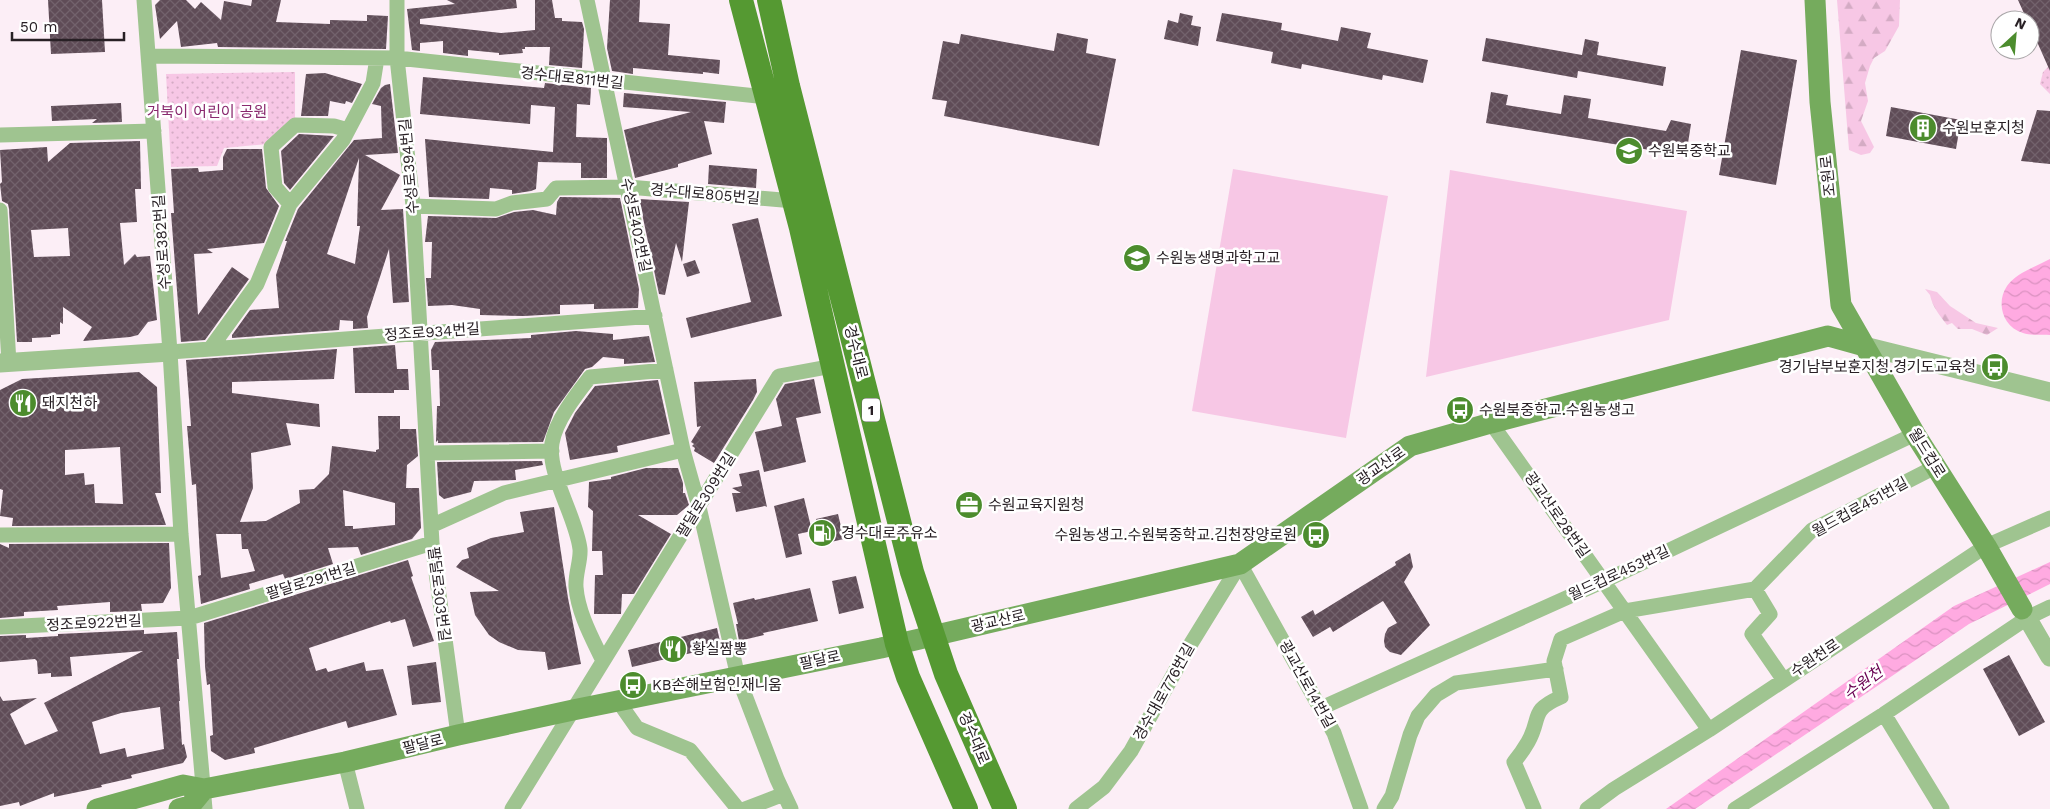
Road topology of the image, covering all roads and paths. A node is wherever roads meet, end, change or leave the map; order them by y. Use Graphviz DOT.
graph roads {
  1 [pos="144,0"];
  2 [pos="397,0"];
  3 [pos="588,0"];
  4 [pos="741,0"];
  5 [pos="769,0"];
  6 [pos="1814,0"];
  7 [pos="149,56"];
  8 [pos="377,58"];
  9 [pos="397,58"];
  10 [pos="605,81"];
  11 [pos="766,97"];
  12 [pos="348,130"];
  13 [pos="154,131"];
  14 [pos="0,135"];
  15 [pos="628,187"];
  16 [pos="794,201"];
  17 [pos="290,204"];
  18 [pos="413,206"];
  19 [pos="0,210"];
  20 [pos="655,316"];
  21 [pos="420,333"];
  22 [pos="1864,346"];
  23 [pos="210,349"];
  24 [pos="170,352"];
  25 [pos="4,363"];
  26 [pos="833,366"];
  27 [pos="666,370"];
  28 [pos="2050,392"];
  29 [pos="1492,423"];
  30 [pos="1915,434"];
  31 [pos="683,450"];
  32 [pos="552,451"];
  33 [pos="428,453"];
  34 [pos="1935,467"];
  35 [pos="558,480"];
  36 [pos="699,507"];
  37 [pos="2050,518"];
  38 [pos="431,526"];
  39 [pos="181,534"];
  40 [pos="0,535"];
  41 [pos="432,543"];
  42 [pos="1990,552"];
  43 [pos="1240,564"];
  44 [pos="1604,581"];
  45 [pos="1754,589"];
  46 [pos="2050,607"];
  47 [pos="1625,611"];
  48 [pos="2025,613"];
  49 [pos="189,618"];
  50 [pos="0,627"];
  51 [pos="934,636"];
  52 [pos="897,644"];
  53 [pos="2050,657"];
  54 [pos="603,662"];
  55 [pos="1556,669"];
  56 [pos="738,677"];
  57 [pos="1783,679"];
  58 [pos="618,701"];
  59 [pos="1321,708"];
  60 [pos="573,710"];
  61 [pos="1884,714"];
  62 [pos="1709,730"];
  63 [pos="458,735"];
  64 [pos="345,762"];
  65 [pos="784,794"];
  66 [pos="205,799"];
  67 [pos="97,809"];
  68 [pos="178,809"];
  69 [pos="357,809"];
  70 [pos="512,809"];
  71 [pos="738,809"];
  72 [pos="745,809"];
  73 [pos="792,809"];
  74 [pos="966,809"];
  75 [pos="1005,809"];
  76 [pos="1076,809"];
  77 [pos="1361,809"];
  78 [pos="1384,809"];
  79 [pos="1534,809"];
  80 [pos="1587,809"];
  81 [pos="1735,809"];
  82 [pos="1942,809"];
  1 -- 7 [label="street, 수성로382번길"];
  2 -- 9 [label="street, 수성로394번길"];
  3 -- 10 [label="street, 수성로402번길"];
  4 -- 11 [label="main road, 경수대로 / 1"];
  5 -- 51 [label="main road, 경수대로 / 1"];
  6 -- 22 [label="main road, 조원로"];
  7 -- 8 [label="street, 경수대로811번길"];
  7 -- 13 [label="street, 수성로382번길"];
  8 -- 9 [label="street, 경수대로811번길"];
  8 -- 12 [label="street"];
  9 -- 10 [label="street, 경수대로811번길"];
  9 -- 18 [label="street, 수성로394번길"];
  10 -- 11 [label="street, 경수대로811번길"];
  10 -- 15 [label="street, 수성로402번길"];
  11 -- 16 [label="main road, 경수대로 / 1"];
  12 -- 17 [label="street"];
  12 -- 17 [label="street"];
  13 -- 14 [label="street"];
  13 -- 24 [label="street, 수성로382번길"];
  15 -- 16 [label="street, 경수대로805번길"];
  15 -- 18 [label="street, 경수대로805번길"];
  15 -- 20 [label="street, 수성로402번길"];
  16 -- 26 [label="main road, 경수대로 / 1"];
  17 -- 23 [label="street"];
  18 -- 21 [label="street, 수성로394번길"];
  19 -- 25 [label="street, 정조로934번길"];
  20 -- 21 [label="street, 정조로934번길"];
  20 -- 27 [label="street, 수성로402번길"];
  21 -- 23 [label="street, 정조로934번길"];
  21 -- 33 [label="street, 팔달로303번길"];
  22 -- 28 [label="street, 광교산로"];
  22 -- 29 [label="main road, 광교산로"];
  22 -- 30 [label="main road, 월드컵로"];
  23 -- 24 [label="street, 정조로934번길"];
  24 -- 25 [label="street, 정조로934번길"];
  24 -- 39 [label="street"];
  26 -- 36 [label="street, 팔달로309번길"];
  26 -- 52 [label="main road, 경수대로 / 1"];
  27 -- 31 [label="street, 수성로402번길"];
  27 -- 32 [label="street"];
  29 -- 43 [label="main road, 광교산로"];
  29 -- 44 [label="street, 광교산로28번길"];
  30 -- 34 [label="main road, 월드컵로"];
  30 -- 44 [label="street, 월드컵로453번길"];
  31 -- 35 [label="street"];
  31 -- 36 [label="street, 수성로402번길"];
  32 -- 33 [label="street"];
  32 -- 35 [label="street"];
  33 -- 38 [label="street, 팔달로303번길"];
  34 -- 42 [label="main road, 월드컵로"];
  34 -- 45 [label="street, 월드컵로451번길"];
  35 -- 38 [label="street"];
  35 -- 54 [label="street"];
  36 -- 54 [label="street, 팔달로309번길"];
  36 -- 56 [label="street, 수성로402번길"];
  37 -- 42 [label="street, 수원천로"];
  38 -- 41 [label="street, 팔달로303번길"];
  39 -- 40 [label="street"];
  39 -- 49 [label="street"];
  41 -- 49 [label="street, 팔달로291번길"];
  41 -- 63 [label="street, 팔달로303번길"];
  42 -- 48 [label="main road, 월드컵로"];
  42 -- 57 [label="street, 수원천로"];
  43 -- 51 [label="main road, 광교산로"];
  43 -- 59 [label="street, 광교산로14번길"];
  43 -- 76 [label="street, 경수대로776번길"];
  44 -- 47 [label="street, 광교산로28번길"];
  44 -- 59 [label="street, 월드컵로453번길"];
  45 -- 47 [label="street"];
  45 -- 57 [label="street"];
  46 -- 48 [label="street"];
  47 -- 55 [label="street"];
  47 -- 62 [label="street, 광교산로28번길"];
  48 -- 53 [label="street"];
  48 -- 61 [label="street"];
  49 -- 50 [label="street, 정조로922번길"];
  49 -- 66 [label="street"];
  51 -- 52 [label="main road, 팔달로"];
  51 -- 75 [label="main road, 경수대로 / 1"];
  52 -- 56 [label="main road, 팔달로"];
  52 -- 74 [label="main road, 경수대로 / 1"];
  54 -- 60 [label="street, 팔달로309번길"];
  55 -- 78 [label="street"];
  55 -- 79 [label="street"];
  56 -- 58 [label="main road, 팔달로"];
  56 -- 65 [label="street, 수성로402번길"];
  57 -- 62 [label="street, 수원천로"];
  58 -- 60 [label="main road, 팔달로"];
  58 -- 71 [label="street"];
  59 -- 77 [label="street, 광교산로14번길"];
  60 -- 63 [label="main road, 팔달로"];
  60 -- 70 [label="street, 팔달로309번길"];
  61 -- 81 [label="street"];
  61 -- 82 [label="street"];
  62 -- 80 [label="street, 수원천로"];
  63 -- 64 [label="main road, 팔달로"];
  64 -- 66 [label="main road, 팔달로"];
  64 -- 69 [label="street"];
  65 -- 72 [label="street"];
  65 -- 73 [label="street, 수성로402번길"];
  66 -- 67 [label="main road, 팔달로"];
  66 -- 68 [label="main road"];
}
